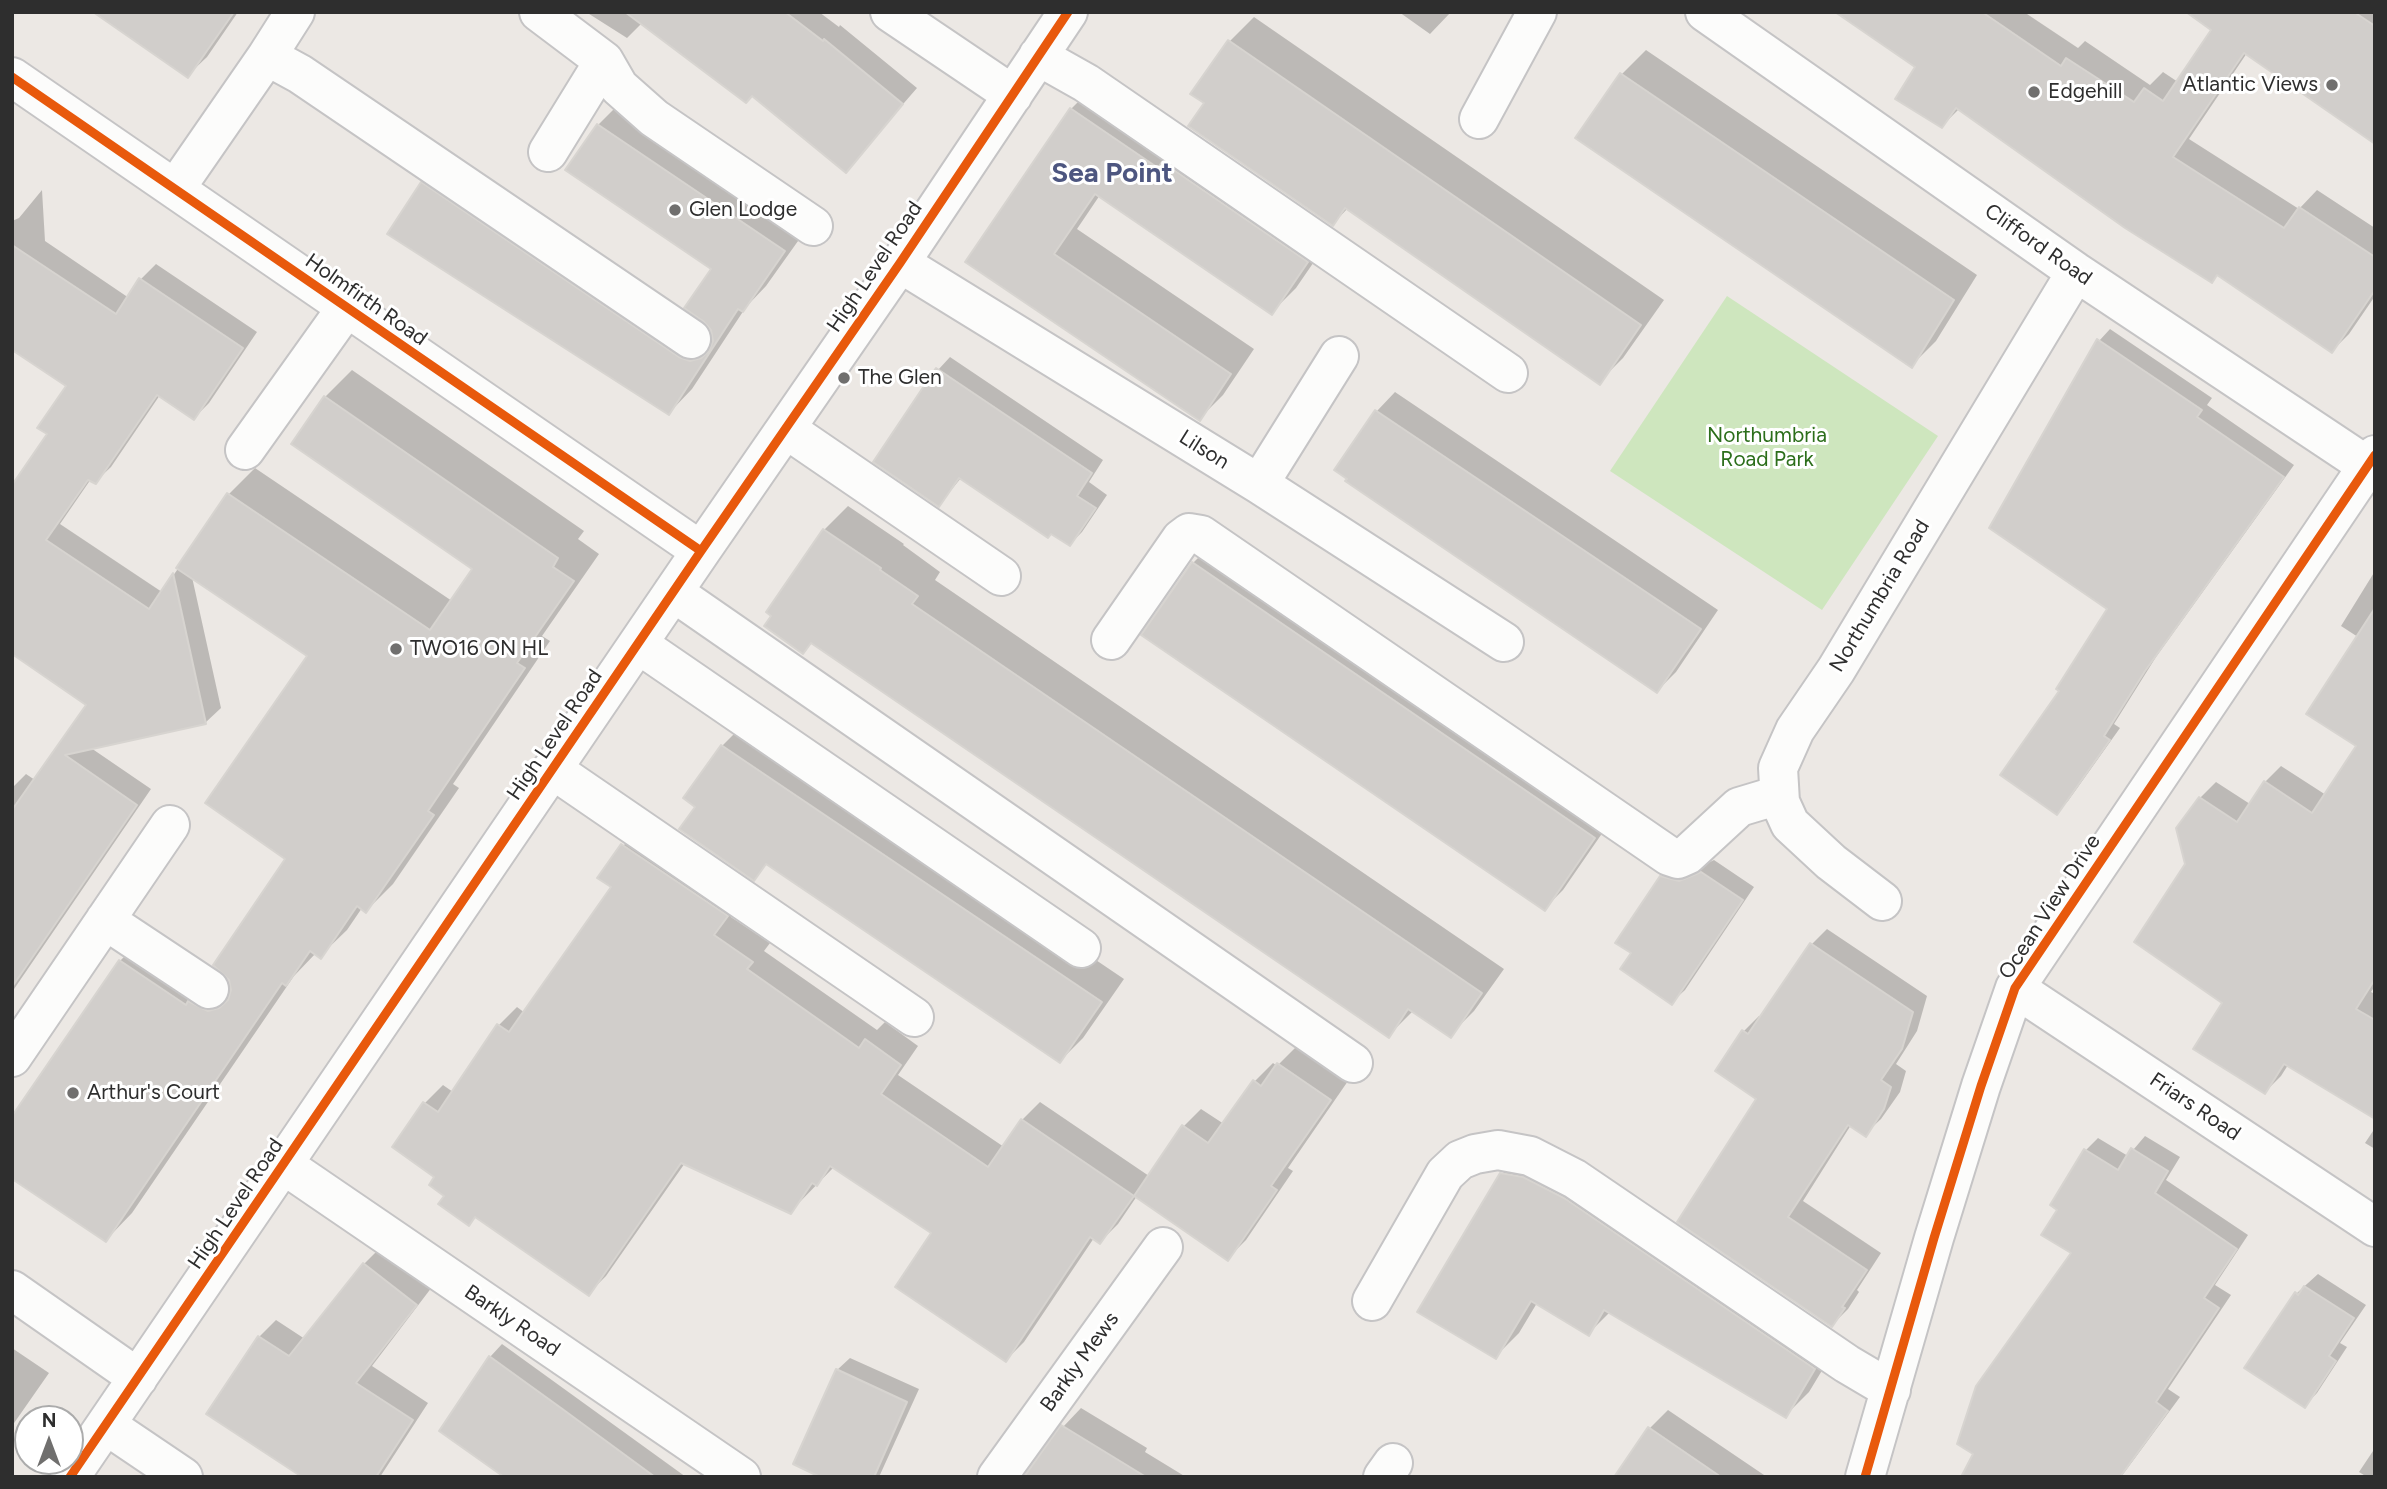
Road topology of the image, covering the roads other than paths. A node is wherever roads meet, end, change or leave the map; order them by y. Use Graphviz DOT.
graph roads {
  1 [pos="295,12"];
  2 [pos="538,12"];
  3 [pos="890,12"];
  4 [pos="1068,12"];
  5 [pos="1537,12"];
  6 [pos="1705,12"];
  7 [pos="267,56"];
  8 [pos="1038,56"];
  9 [pos="604,61"];
  10 [pos="12,77"];
  11 [pos="1013,95"];
  12 [pos="1479,119"];
  13 [pos="548,152"];
  14 [pos="175,189"];
  15 [pos="813,226"];
  16 [pos="900,263"];
  17 [pos="2076,272"];
  18 [pos="347,307"];
  19 [pos="691,340"];
  20 [pos="1339,356"];
  21 [pos="1508,373"];
  22 [pos="786,429"];
  23 [pos="245,450"];
  24 [pos="2372,464"];
  25 [pos="1259,484"];
  26 [pos="701,551"];
  27 [pos="1002,576"];
  28 [pos="673,592"];
  29 [pos="1111,640"];
  30 [pos="1504,642"];
  31 [pos="638,644"];
  32 [pos="552,769"];
  33 [pos="1779,795"];
  34 [pos="170,825"];
  35 [pos="1882,901"];
  36 [pos="105,920"];
  37 [pos="1081,948"];
  38 [pos="2015,988"];
  39 [pos="209,989"];
  40 [pos="914,1017"];
  41 [pos="12,1057"];
  42 [pos="1353,1063"];
  43 [pos="284,1165"];
  44 [pos="2375,1227"];
  45 [pos="1163,1247"];
  46 [pos="12,1290"];
  47 [pos="1372,1301"];
  48 [pos="138,1377"];
  49 [pos="1891,1390"];
  50 [pos="106,1425"];
  51 [pos="70,1477"];
  52 [pos="183,1477"];
  53 [pos="741,1477"];
  54 [pos="997,1477"];
  55 [pos="1866,1477"];
  1 -- 7 [label="street"];
  2 -- 9 [label="street"];
  3 -- 11 [label="street"];
  4 -- 8 [label="street, High Level Road"];
  5 -- 12 [label="street"];
  6 -- 17 [label="street, Clifford Road"];
  7 -- 14 [label="street"];
  7 -- 19 [label="street"];
  8 -- 11 [label="street, High Level Road"];
  8 -- 21 [label="street"];
  9 -- 13 [label="street"];
  9 -- 15 [label="street"];
  10 -- 14 [label="street, Holmfirth Road"];
  11 -- 16 [label="street, High Level Road"];
  14 -- 18 [label="street, Holmfirth Road"];
  16 -- 22 [label="street, High Level Road"];
  16 -- 25 [label="street, Lilson"];
  17 -- 24 [label="street, Clifford Road"];
  17 -- 33 [label="street, Northumbria Road"];
  18 -- 23 [label="street"];
  18 -- 26 [label="street, Holmfirth Road"];
  20 -- 25 [label="street"];
  22 -- 26 [label="street, High Level Road"];
  22 -- 27 [label="street"];
  24 -- 38 [label="street, Ocean View Drive"];
  25 -- 30 [label="street, Lilson"];
  26 -- 28 [label="street, High Level Road"];
  28 -- 31 [label="street, High Level Road"];
  28 -- 42 [label="street"];
  29 -- 33 [label="street"];
  31 -- 32 [label="street, High Level Road"];
  31 -- 37 [label="street"];
  32 -- 40 [label="street"];
  32 -- 43 [label="street, High Level Road"];
  33 -- 35 [label="street, Northumbria Road"];
  34 -- 36 [label="street"];
  36 -- 39 [label="street"];
  36 -- 41 [label="street"];
  38 -- 44 [label="street, Friars Road"];
  38 -- 49 [label="street, Ocean View Drive"];
  43 -- 48 [label="street, High Level Road"];
  43 -- 53 [label="street, Barkly Road"];
  45 -- 54 [label="street, Barkly Mews"];
  46 -- 48 [label="street"];
  47 -- 49 [label="street"];
  48 -- 50 [label="street, High Level Road"];
  49 -- 55 [label="street, Ocean View Drive"];
  50 -- 51 [label="street, High Level Road"];
  50 -- 52 [label="street"];
}
